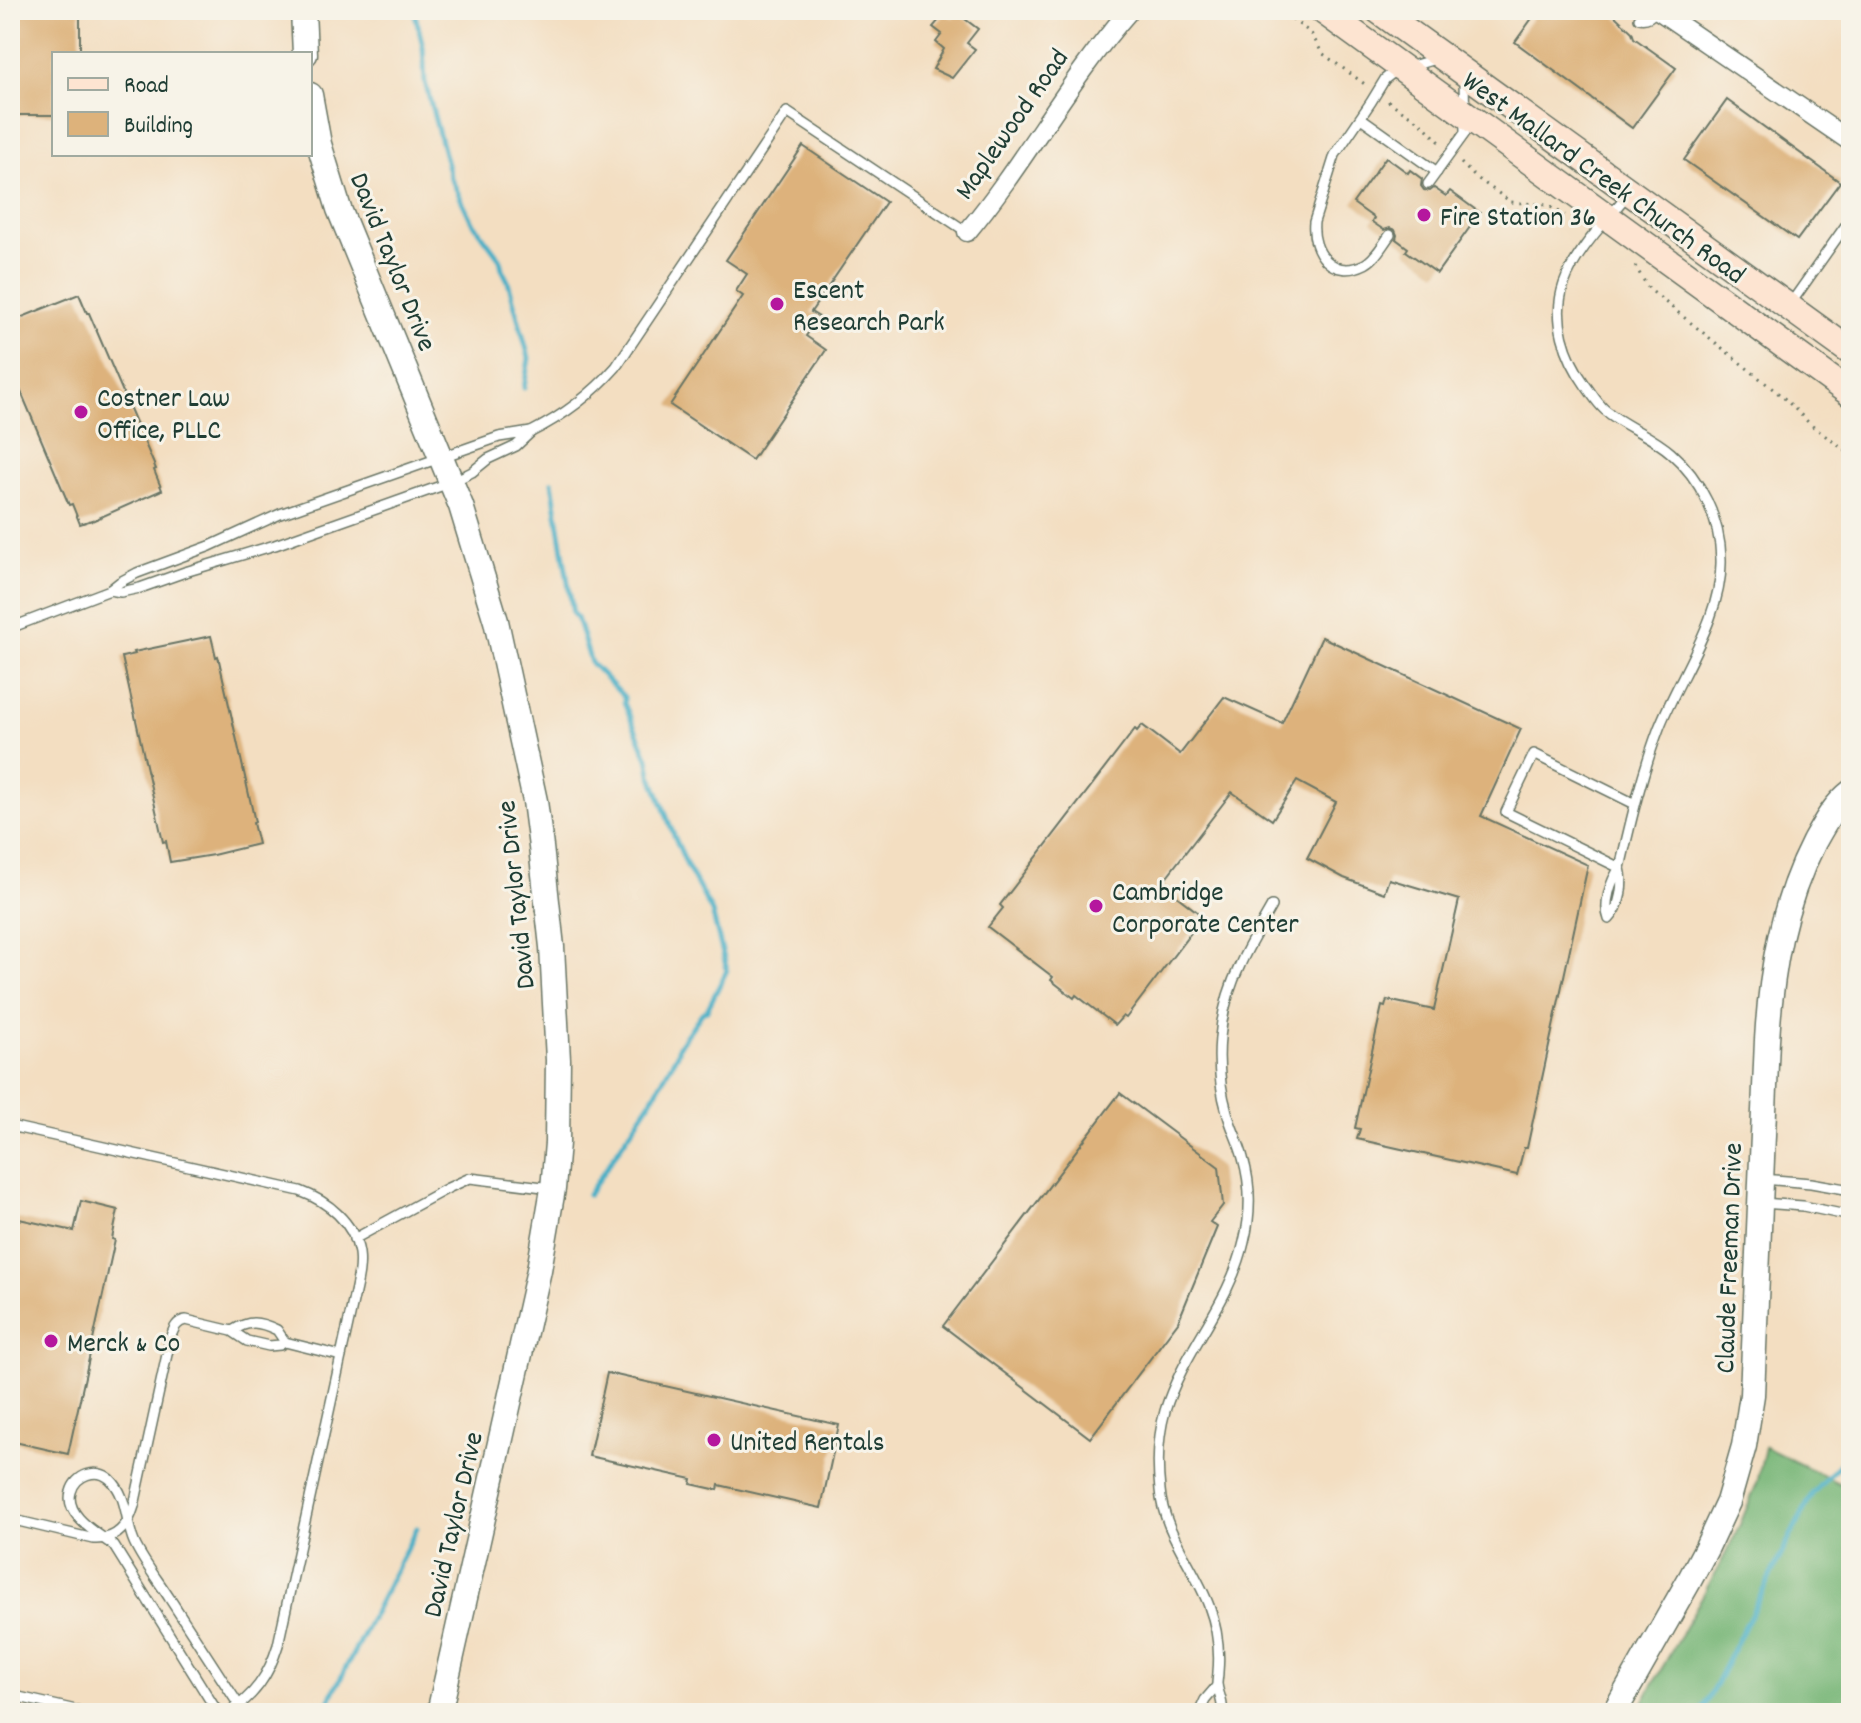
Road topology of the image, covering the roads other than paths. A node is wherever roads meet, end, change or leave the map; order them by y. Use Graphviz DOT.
graph roads {
  1 [pos="303,10"];
  2 [pos="1130,10"];
  3 [pos="1322,10"];
  4 [pos="1378,10"];
  5 [pos="1658,10"];
  6 [pos="1639,18"];
  7 [pos="305,52"];
  8 [pos="1453,65"];
  9 [pos="1403,69"];
  10 [pos="312,106"];
  11 [pos="1466,114"];
  12 [pos="1361,118"];
  13 [pos="1851,142"];
  14 [pos="1437,172"];
  15 [pos="1428,184"];
  16 [pos="1629,193"];
  17 [pos="1608,218"];
  18 [pos="1851,218"];
  19 [pos="967,232"];
  20 [pos="1390,235"];
  21 [pos="1789,306"];
  22 [pos="1851,352"];
  23 [pos="1851,394"];
  24 [pos="531,432"];
  25 [pos="441,457"];
  26 [pos="452,482"];
  27 [pos="110,590"];
  28 [pos="10,628"];
  29 [pos="1850,785"];
  30 [pos="1635,804"];
  31 [pos="1272,906"];
  32 [pos="10,1126"];
  33 [pos="1760,1178"];
  34 [pos="553,1189"];
  35 [pos="1851,1190"];
  36 [pos="1759,1203"];
  37 [pos="1851,1216"];
  38 [pos="354,1239"];
  39 [pos="232,1331"];
  40 [pos="285,1342"];
  41 [pos="341,1356"];
  42 [pos="10,1519"];
  43 [pos="129,1522"];
  44 [pos="103,1539"];
  45 [pos="1217,1686"];
  46 [pos="10,1695"];
  47 [pos="241,1709"];
  48 [pos="89,1713"];
  49 [pos="218,1713"];
  50 [pos="227,1713"];
  51 [pos="439,1713"];
  52 [pos="1199,1713"];
  53 [pos="1222,1713"];
  54 [pos="1614,1713"];
  1 -- 7 [label="street"];
  2 -- 19 [label="street, Maplewood Road"];
  3 -- 9 [label="main road, West Mallard Creek Church Road"];
  4 -- 8 [label="main road, West Mallard Creek Church Road"];
  5 -- 6 [label="lane"];
  5 -- 13 [label="street"];
  8 -- 9 [label="lane"];
  8 -- 11 [label="lane"];
  8 -- 16 [label="main road, West Mallard Creek Church Road"];
  9 -- 11 [label="main road, West Mallard Creek Church Road"];
  9 -- 12 [label="lane"];
  10 -- 25 [label="street, David Taylor Drive"];
  11 -- 14 [label="lane"];
  11 -- 17 [label="main road, West Mallard Creek Church Road"];
  12 -- 14 [label="lane"];
  12 -- 20 [label="lane"];
  14 -- 15 [label="lane"];
  16 -- 17 [label="lane"];
  16 -- 21 [label="main road, West Mallard Creek Church Road"];
  17 -- 23 [label="main road, West Mallard Creek Church Road"];
  17 -- 30 [label="lane"];
  18 -- 21 [label="lane"];
  19 -- 24 [label="lane"];
  21 -- 22 [label="main road, West Mallard Creek Church Road"];
  24 -- 25 [label="lane"];
  24 -- 26 [label="lane"];
  25 -- 26 [label="street, David Taylor Drive"];
  25 -- 27 [label="lane"];
  26 -- 27 [label="lane"];
  26 -- 34 [label="street, David Taylor Drive"];
  27 -- 28 [label="lane"];
  29 -- 33 [label="street, Claude Freeman Drive"];
  30 -- 30 [label="lane"];
  31 -- 45 [label="lane"];
  32 -- 38 [label="lane"];
  33 -- 35 [label="lane"];
  33 -- 36 [label="street, Claude Freeman Drive"];
  34 -- 38 [label="lane"];
  34 -- 51 [label="street, David Taylor Drive"];
  36 -- 37 [label="lane"];
  36 -- 54 [label="street, Claude Freeman Drive"];
  38 -- 41 [label="lane"];
  39 -- 40 [label="lane"];
  39 -- 40 [label="lane"];
  39 -- 43 [label="lane"];
  40 -- 41 [label="lane"];
  41 -- 47 [label="lane"];
  42 -- 44 [label="lane"];
  43 -- 44 [label="lane"];
  43 -- 44 [label="lane"];
  43 -- 47 [label="lane"];
  44 -- 49 [label="lane"];
  45 -- 52 [label="lane"];
  45 -- 53 [label="lane"];
  46 -- 48 [label="lane"];
  47 -- 50 [label="lane"];
}
